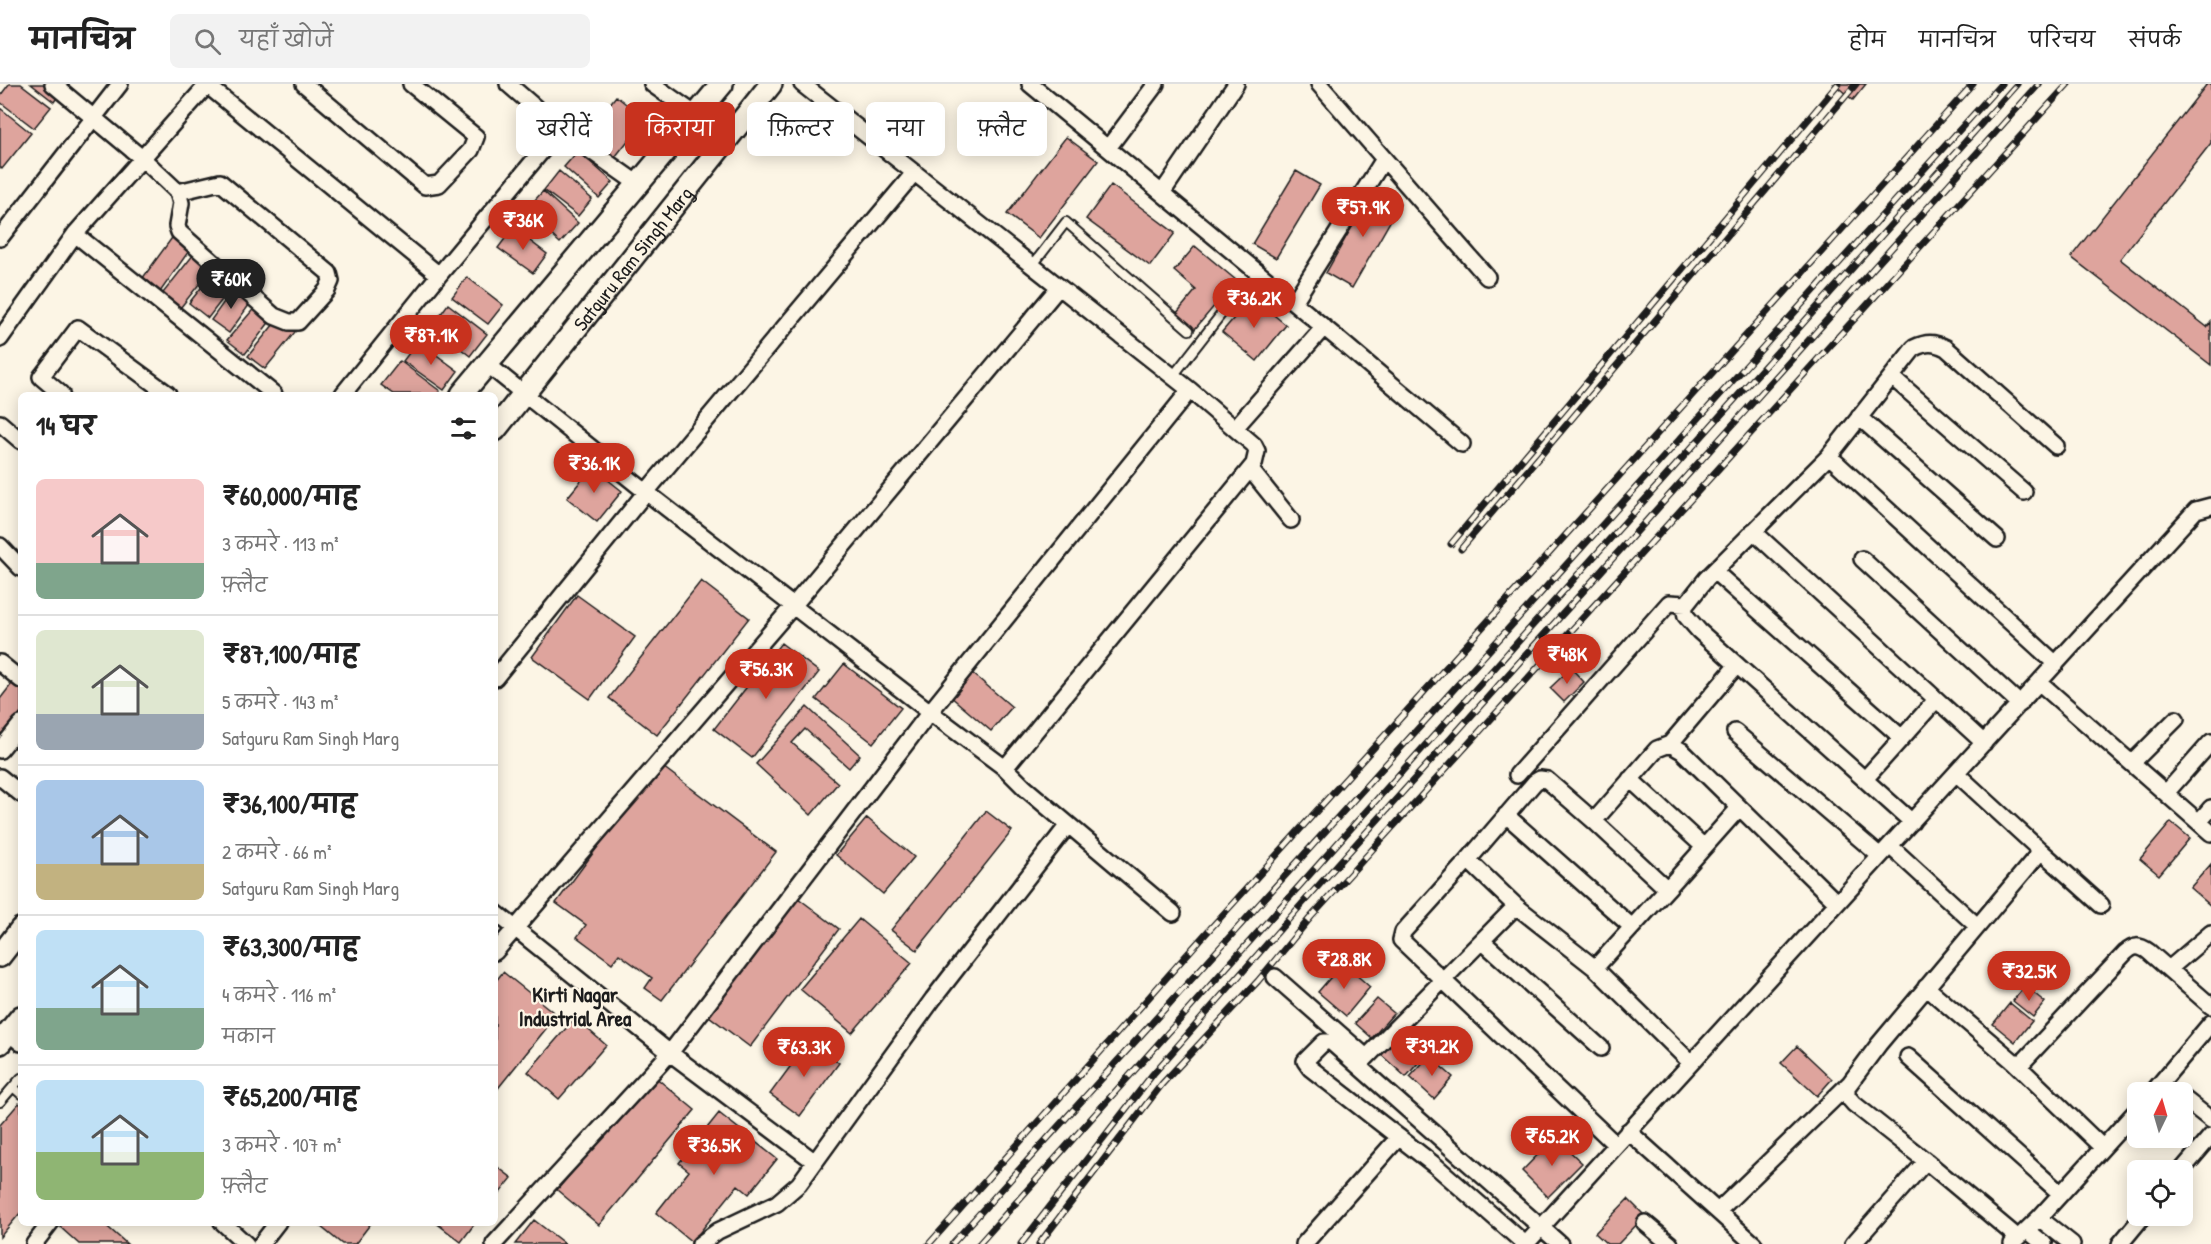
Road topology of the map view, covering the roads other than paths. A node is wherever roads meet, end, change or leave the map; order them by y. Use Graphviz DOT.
graph roads {
  1 [pos="52,84"];
  2 [pos="120,84"];
  3 [pos="207,84"];
  4 [pos="304,84"];
  5 [pos="411,84"];
  6 [pos="508,84"];
  7 [pos="652,84"];
  8 [pos="722,84"];
  9 [pos="771,84"];
  10 [pos="802,84"];
  11 [pos="1030,84"];
  12 [pos="1156,84"];
  13 [pos="1236,84"];
  14 [pos="1319,84"];
  15 [pos="529,102"];
  16 [pos="678,102"];
  17 [pos="707,102"];
  18 [pos="93,117"];
  19 [pos="1108,148"];
  20 [pos="538,156"];
  21 [pos="598,156"];
  22 [pos="662,156"];
  23 [pos="143,159"];
  24 [pos="1384,159"];
  25 [pos="914,173"];
  26 [pos="638,184"];
  27 [pos="178,192"];
  28 [pos="1162,193"];
  29 [pos="75,234"];
  30 [pos="0,238"];
  31 [pos="1032,266"];
  32 [pos="439,275"];
  33 [pos="1487,277"];
  34 [pos="1244,285"];
  35 [pos="1059,287"];
  36 [pos="1294,302"];
  37 [pos="1324,327"];
  38 [pos="1189,330"];
  39 [pos="0,339"];
  40 [pos="487,364"];
  41 [pos="1173,376"];
  42 [pos="1892,377"];
  43 [pos="1190,390"];
  44 [pos="59,392"];
  45 [pos="165,392"];
  46 [pos="272,392"];
  47 [pos="345,392"];
  48 [pos="464,392"];
  49 [pos="525,393"];
  50 [pos="1859,417"];
  51 [pos="0,423"];
  52 [pos="498,426"];
  53 [pos="1235,428"];
  54 [pos="18,438"];
  55 [pos="1462,444"];
  56 [pos="2056,446"];
  57 [pos="1829,456"];
  58 [pos="1250,469"];
  59 [pos="646,492"];
  60 [pos="2024,492"];
  61 [pos="2211,506"];
  62 [pos="1291,520"];
  63 [pos="1753,531"];
  64 [pos="1997,539"];
  65 [pos="0,546"];
  66 [pos="1862,559"];
  67 [pos="18,565"];
  68 [pos="1714,571"];
  69 [pos="1686,604"];
  70 [pos="794,606"];
  71 [pos="0,663"];
  72 [pos="2056,664"];
  73 [pos="1737,665"];
  74 [pos="498,674"];
  75 [pos="18,678"];
  76 [pos="2040,683"];
  77 [pos="1936,700"];
  78 [pos="2020,704"];
  79 [pos="930,712"];
  80 [pos="2176,719"];
  81 [pos="18,728"];
  82 [pos="1735,732"];
  83 [pos="1902,738"];
  84 [pos="2211,742"];
  85 [pos="1984,743"];
  86 [pos="1670,744"];
  87 [pos="0,750"];
  88 [pos="2132,763"];
  89 [pos="1005,768"];
  90 [pos="1956,773"];
  91 [pos="1517,775"];
  92 [pos="0,777"];
  93 [pos="1630,779"];
  94 [pos="1865,779"];
  95 [pos="18,792"];
  96 [pos="2166,794"];
  97 [pos="1739,808"];
  98 [pos="2211,808"];
  99 [pos="1506,815"];
  100 [pos="1594,821"];
  101 [pos="1912,822"];
  102 [pos="2199,822"];
  103 [pos="1068,825"];
  104 [pos="2211,833"];
  105 [pos="1704,847"];
  106 [pos="1885,851"];
  107 [pos="2041,851"];
  108 [pos="1468,860"];
  109 [pos="1667,889"];
  110 [pos="1837,903"];
  111 [pos="2101,905"];
  112 [pos="1516,906"];
  113 [pos="1173,913"];
  114 [pos="498,915"];
  115 [pos="1977,926"];
  116 [pos="1632,927"];
  117 [pos="514,928"];
  118 [pos="18,933"];
  119 [pos="2211,933"];
  120 [pos="1482,941"];
  121 [pos="498,948"];
  122 [pos="0,956"];
  123 [pos="1595,968"];
  124 [pos="2169,969"];
  125 [pos="1275,977"];
  126 [pos="1443,981"];
  127 [pos="1926,987"];
  128 [pos="2211,1006"];
  129 [pos="2211,1023"];
  130 [pos="1601,1048"];
  131 [pos="670,1053"];
  132 [pos="1908,1057"];
  133 [pos="1362,1061"];
  134 [pos="2014,1062"];
  135 [pos="1691,1063"];
  136 [pos="18,1081"];
  137 [pos="2161,1082"];
  138 [pos="1849,1084"];
  139 [pos="12,1087"];
  140 [pos="18,1092"];
  141 [pos="0,1102"];
  142 [pos="2193,1106"];
  143 [pos="2211,1120"];
  144 [pos="2127,1121"];
  145 [pos="1628,1131"];
  146 [pos="2211,1136"];
  147 [pos="1399,1137"];
  148 [pos="1616,1145"];
  149 [pos="2103,1147"];
  150 [pos="2191,1160"];
  151 [pos="1926,1161"];
  152 [pos="815,1162"];
  153 [pos="2061,1194"];
  154 [pos="1718,1211"];
  155 [pos="2039,1218"];
  156 [pos="1646,1223"];
  157 [pos="48,1226"];
  158 [pos="226,1226"];
  159 [pos="275,1226"];
  160 [pos="2135,1226"];
  161 [pos="1541,1227"];
  162 [pos="2019,1237"];
  163 [pos="34,1244"];
  164 [pos="246,1244"];
  165 [pos="261,1244"];
  166 [pos="494,1244"];
  167 [pos="700,1244"];
  168 [pos="1304,1244"];
  169 [pos="1525,1244"];
  170 [pos="1560,1244"];
  171 [pos="1670,1244"];
  172 [pos="1754,1244"];
  173 [pos="1853,1244"];
  174 [pos="2044,1244"];
  175 [pos="2072,1244"];
  176 [pos="2120,1244"];
  1 -- 18 [label="street"];
  2 -- 18 [label="street"];
  3 -- 23 [label="street"];
  3 -- 32 [label="street"];
  4 -- 5 [label="street"];
  6 -- 15 [label="street"];
  7 -- 16 [label="street"];
  8 -- 17 [label="main road, Satguru Ram Singh Marg"];
  9 -- 49 [label="main road, Satguru Ram Singh Marg"];
  10 -- 25 [label="street"];
  11 -- 19 [label="street"];
  12 -- 19 [label="street"];
  13 -- 28 [label="street"];
  14 -- 24 [label="street"];
  18 -- 23 [label="street"];
  18 -- 30 [label="street"];
  19 -- 28 [label="street"];
  20 -- 32 [label="street"];
  21 -- 26 [label="street"];
  22 -- 26 [label="main road, Satguru Ram Singh Marg"];
  23 -- 27 [label="street"];
  23 -- 29 [label="street"];
  24 -- 33 [label="street"];
  24 -- 36 [label="street"];
  25 -- 31 [label="street"];
  25 -- 59 [label="street"];
  26 -- 40 [label="main road, Satguru Ram Singh Marg"];
  27 -- 27 [label="street"];
  28 -- 36 [label="street"];
  29 -- 39 [label="street"];
  29 -- 46 [label="street"];
  31 -- 35 [label="street"];
  31 -- 38 [label="lane"];
  32 -- 47 [label="street"];
  34 -- 41 [label="lane"];
  35 -- 41 [label="street"];
  35 -- 70 [label="street"];
  36 -- 37 [label="street"];
  37 -- 53 [label="street"];
  37 -- 55 [label="street"];
  40 -- 48 [label="main road, Satguru Ram Singh Marg"];
  40 -- 49 [label="street"];
  41 -- 43 [label="street"];
  42 -- 50 [label="street"];
  42 -- 56 [label="street"];
  42 -- 60 [label="street"];
  43 -- 53 [label="street"];
  43 -- 79 [label="street"];
  44 -- 45 [label="street"];
  49 -- 52 [label="main road, Satguru Ram Singh Marg"];
  49 -- 59 [label="street"];
  50 -- 57 [label="street"];
  50 -- 64 [label="street"];
  51 -- 54 [label="street"];
  53 -- 58 [label="street"];
  57 -- 63 [label="street"];
  57 -- 72 [label="street"];
  58 -- 62 [label="street"];
  58 -- 89 [label="street"];
  59 -- 70 [label="street"];
  59 -- 74 [label="street"];
  61 -- 72 [label="street"];
  63 -- 68 [label="street"];
  63 -- 77 [label="street"];
  65 -- 67 [label="street"];
  66 -- 78 [label="street"];
  68 -- 69 [label="street"];
  68 -- 83 [label="street"];
  69 -- 73 [label="street"];
  69 -- 91 [label="street"];
  70 -- 79 [label="street"];
  70 -- 117 [label="street"];
  71 -- 75 [label="street"];
  72 -- 76 [label="street"];
  73 -- 86 [label="street"];
  73 -- 94 [label="street"];
  76 -- 78 [label="street"];
  76 -- 88 [label="street"];
  77 -- 83 [label="street"];
  77 -- 85 [label="street"];
  78 -- 85 [label="street"];
  79 -- 89 [label="street"];
  79 -- 131 [label="street"];
  80 -- 88 [label="street"];
  81 -- 87 [label="street"];
  82 -- 106 [label="street"];
  83 -- 94 [label="street"];
  84 -- 96 [label="street"];
  85 -- 90 [label="street"];
  86 -- 93 [label="street"];
  86 -- 97 [label="street"];
  88 -- 96 [label="street"];
  89 -- 103 [label="street"];
  90 -- 101 [label="street"];
  90 -- 107 [label="street"];
  92 -- 95 [label="street"];
  93 -- 100 [label="street"];
  93 -- 105 [label="street"];
  94 -- 101 [label="street"];
  96 -- 102 [label="street"];
  97 -- 105 [label="street"];
  97 -- 110 [label="street"];
  98 -- 102 [label="street"];
  99 -- 100 [label="street"];
  99 -- 108 [label="street"];
  99 -- 116 [label="street"];
  100 -- 109 [label="street"];
  101 -- 106 [label="street"];
  102 -- 104 [label="street"];
  103 -- 113 [label="street"];
  103 -- 152 [label="street"];
  105 -- 109 [label="street"];
  106 -- 110 [label="street"];
  106 -- 115 [label="street"];
  107 -- 111 [label="street"];
  107 -- 115 [label="street"];
  108 -- 112 [label="street"];
  108 -- 126 [label="street"];
  109 -- 116 [label="street"];
  110 -- 135 [label="street"];
  112 -- 120 [label="street"];
  112 -- 123 [label="street"];
  114 -- 117 [label="street"];
  115 -- 127 [label="street"];
  116 -- 123 [label="street"];
  117 -- 121 [label="street"];
  117 -- 131 [label="street"];
  118 -- 122 [label="main road"];
  119 -- 124 [label="street"];
  120 -- 126 [label="street"];
  120 -- 130 [label="street"];
  123 -- 135 [label="street"];
  124 -- 128 [label="street"];
  124 -- 134 [label="street"];
  125 -- 133 [label="street"];
  126 -- 133 [label="street"];
  126 -- 148 [label="street"];
  127 -- 134 [label="street"];
  127 -- 138 [label="street"];
  129 -- 137 [label="street"];
  131 -- 152 [label="street"];
  131 -- 166 [label="street"];
  132 -- 153 [label="street"];
  133 -- 147 [label="street"];
  133 -- 161 [label="street"];
  134 -- 149 [label="street"];
  135 -- 145 [label="street"];
  136 -- 139 [label="lane"];
  138 -- 151 [label="street"];
  138 -- 154 [label="street"];
  139 -- 140 [label="lane"];
  139 -- 141 [label="lane"];
  142 -- 143 [label="street"];
  144 -- 149 [label="street"];
  145 -- 148 [label="street"];
  145 -- 154 [label="street"];
  146 -- 150 [label="street"];
  147 -- 168 [label="street"];
  147 -- 169 [label="street"];
  148 -- 161 [label="street"];
  149 -- 153 [label="street"];
  151 -- 162 [label="street"];
  151 -- 173 [label="street"];
  152 -- 167 [label="street"];
  153 -- 155 [label="street"];
  154 -- 172 [label="street"];
  155 -- 162 [label="street"];
  155 -- 175 [label="street"];
  156 -- 171 [label="street"];
  157 -- 163 [label="street"];
  158 -- 164 [label="street"];
  159 -- 165 [label="street"];
  160 -- 176 [label="street"];
  161 -- 169 [label="street"];
  161 -- 170 [label="street"];
  162 -- 174 [label="street"];
}
